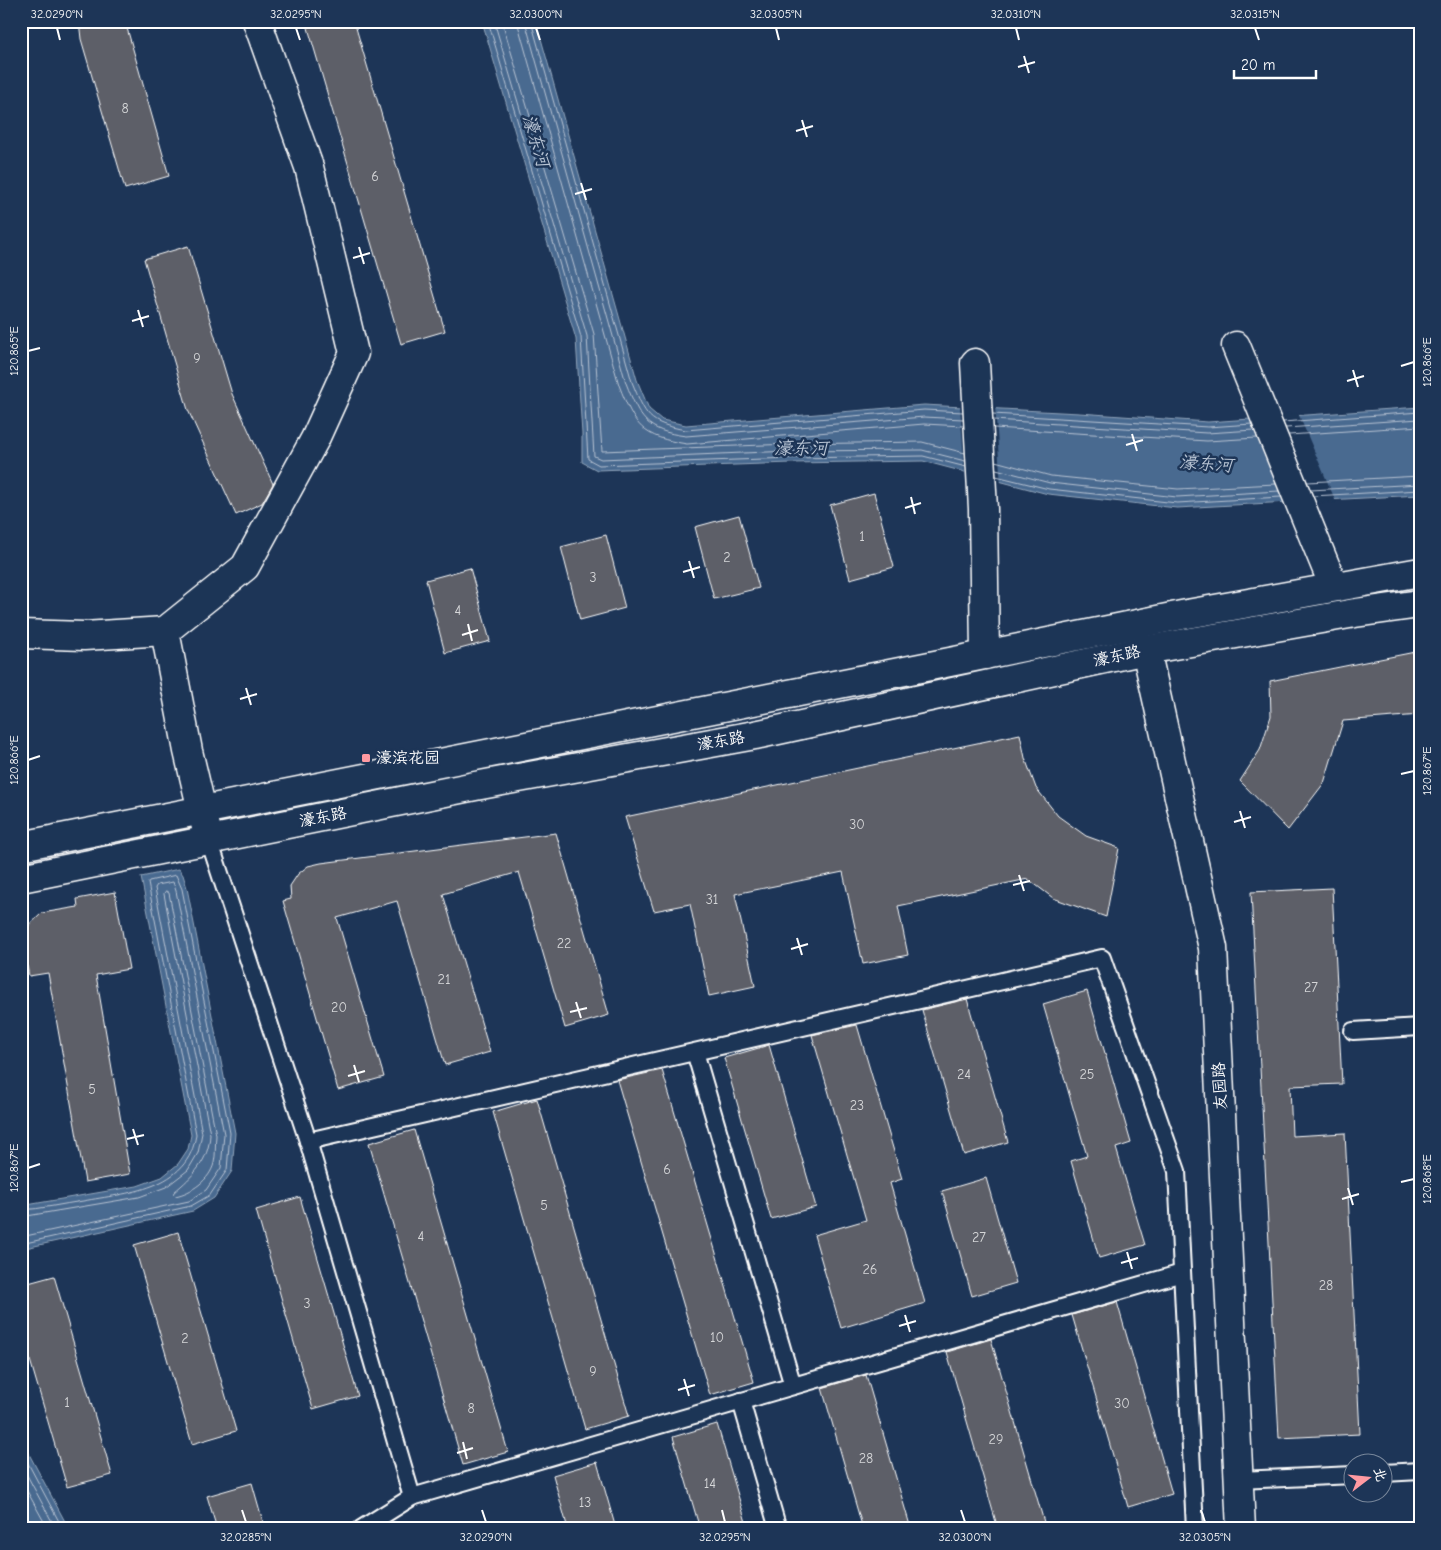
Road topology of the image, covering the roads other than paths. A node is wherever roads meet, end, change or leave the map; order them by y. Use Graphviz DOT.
graph roads {
  1 [pos="258,21"];
  2 [pos="1236,346"];
  3 [pos="976,375"];
  4 [pos="1420,572"];
  5 [pos="1334,587"];
  6 [pos="1420,604"];
  7 [pos="165,631"];
  8 [pos="21,634"];
  9 [pos="1146,650"];
  10 [pos="986,655"];
  11 [pos="202,812"];
  12 [pos="209,840"];
  13 [pos="21,846"];
  14 [pos="21,878"];
  15 [pos="1420,1027"];
  16 [pos="1353,1031"];
  17 [pos="695,1052"];
  18 [pos="308,1141"];
  19 [pos="1182,1273"];
  20 [pos="792,1386"];
  21 [pos="741,1401"];
  22 [pos="1420,1471"];
  23 [pos="1394,1472"];
  24 [pos="1344,1475"];
  25 [pos="1239,1480"];
  26 [pos="412,1497"];
  27 [pos="361,1529"];
  28 [pos="778,1529"];
  29 [pos="1195,1529"];
  30 [pos="1241,1529"];
  1 -- 7 [label="main road"];
  2 -- 5 [label="main road"];
  3 -- 10 [label="main road"];
  4 -- 5 [label="main road, 濠东路"];
  5 -- 10 [label="main road, 濠东路"];
  6 -- 9 [label="main road, 濠东路"];
  7 -- 8 [label="main road"];
  7 -- 11 [label="main road"];
  9 -- 12 [label="main road, 濠东路"];
  9 -- 25 [label="main road, 友园路"];
  10 -- 11 [label="main road, 濠东路"];
  11 -- 12 [label="main road"];
  11 -- 13 [label="main road, 濠东路"];
  12 -- 14 [label="main road, 濠东路"];
  12 -- 18 [label="lane"];
  15 -- 16 [label="lane"];
  17 -- 18 [label="lane"];
  17 -- 19 [label="lane"];
  17 -- 20 [label="lane"];
  18 -- 26 [label="lane"];
  19 -- 20 [label="lane"];
  19 -- 29 [label="lane"];
  20 -- 21 [label="lane"];
  21 -- 26 [label="lane"];
  21 -- 28 [label="lane"];
  22 -- 23 [label="lane"];
  24 -- 25 [label="lane"];
  25 -- 30 [label="main road, 友园路"];
  26 -- 27 [label="lane"];
}
